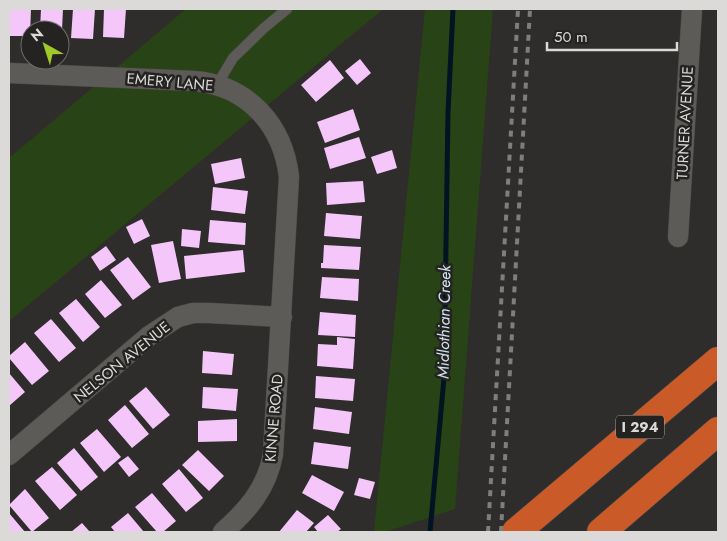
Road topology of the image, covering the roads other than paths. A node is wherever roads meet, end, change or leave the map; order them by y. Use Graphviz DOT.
graph roads {
  1 [pos="287,9"];
  2 [pos="692,9"];
  3 [pos="9,73"];
  4 [pos="217,85"];
  5 [pos="678,237"];
  6 [pos="282,317"];
  7 [pos="718,361"];
  8 [pos="718,431"];
  9 [pos="9,455"];
  10 [pos="222,532"];
  11 [pos="516,532"];
  12 [pos="602,532"];
  1 -- 4 [label="lane"];
  2 -- 5 [label="street, TURNER AVENUE"];
  3 -- 4 [label="street, EMERY LANE"];
  4 -- 6 [label="street, EMERY LANE"];
  6 -- 9 [label="street, NELSON AVENUE"];
  6 -- 10 [label="street, KINNE ROAD"];
  7 -- 11 [label="highway, I 294"];
  8 -- 12 [label="highway"];
}
